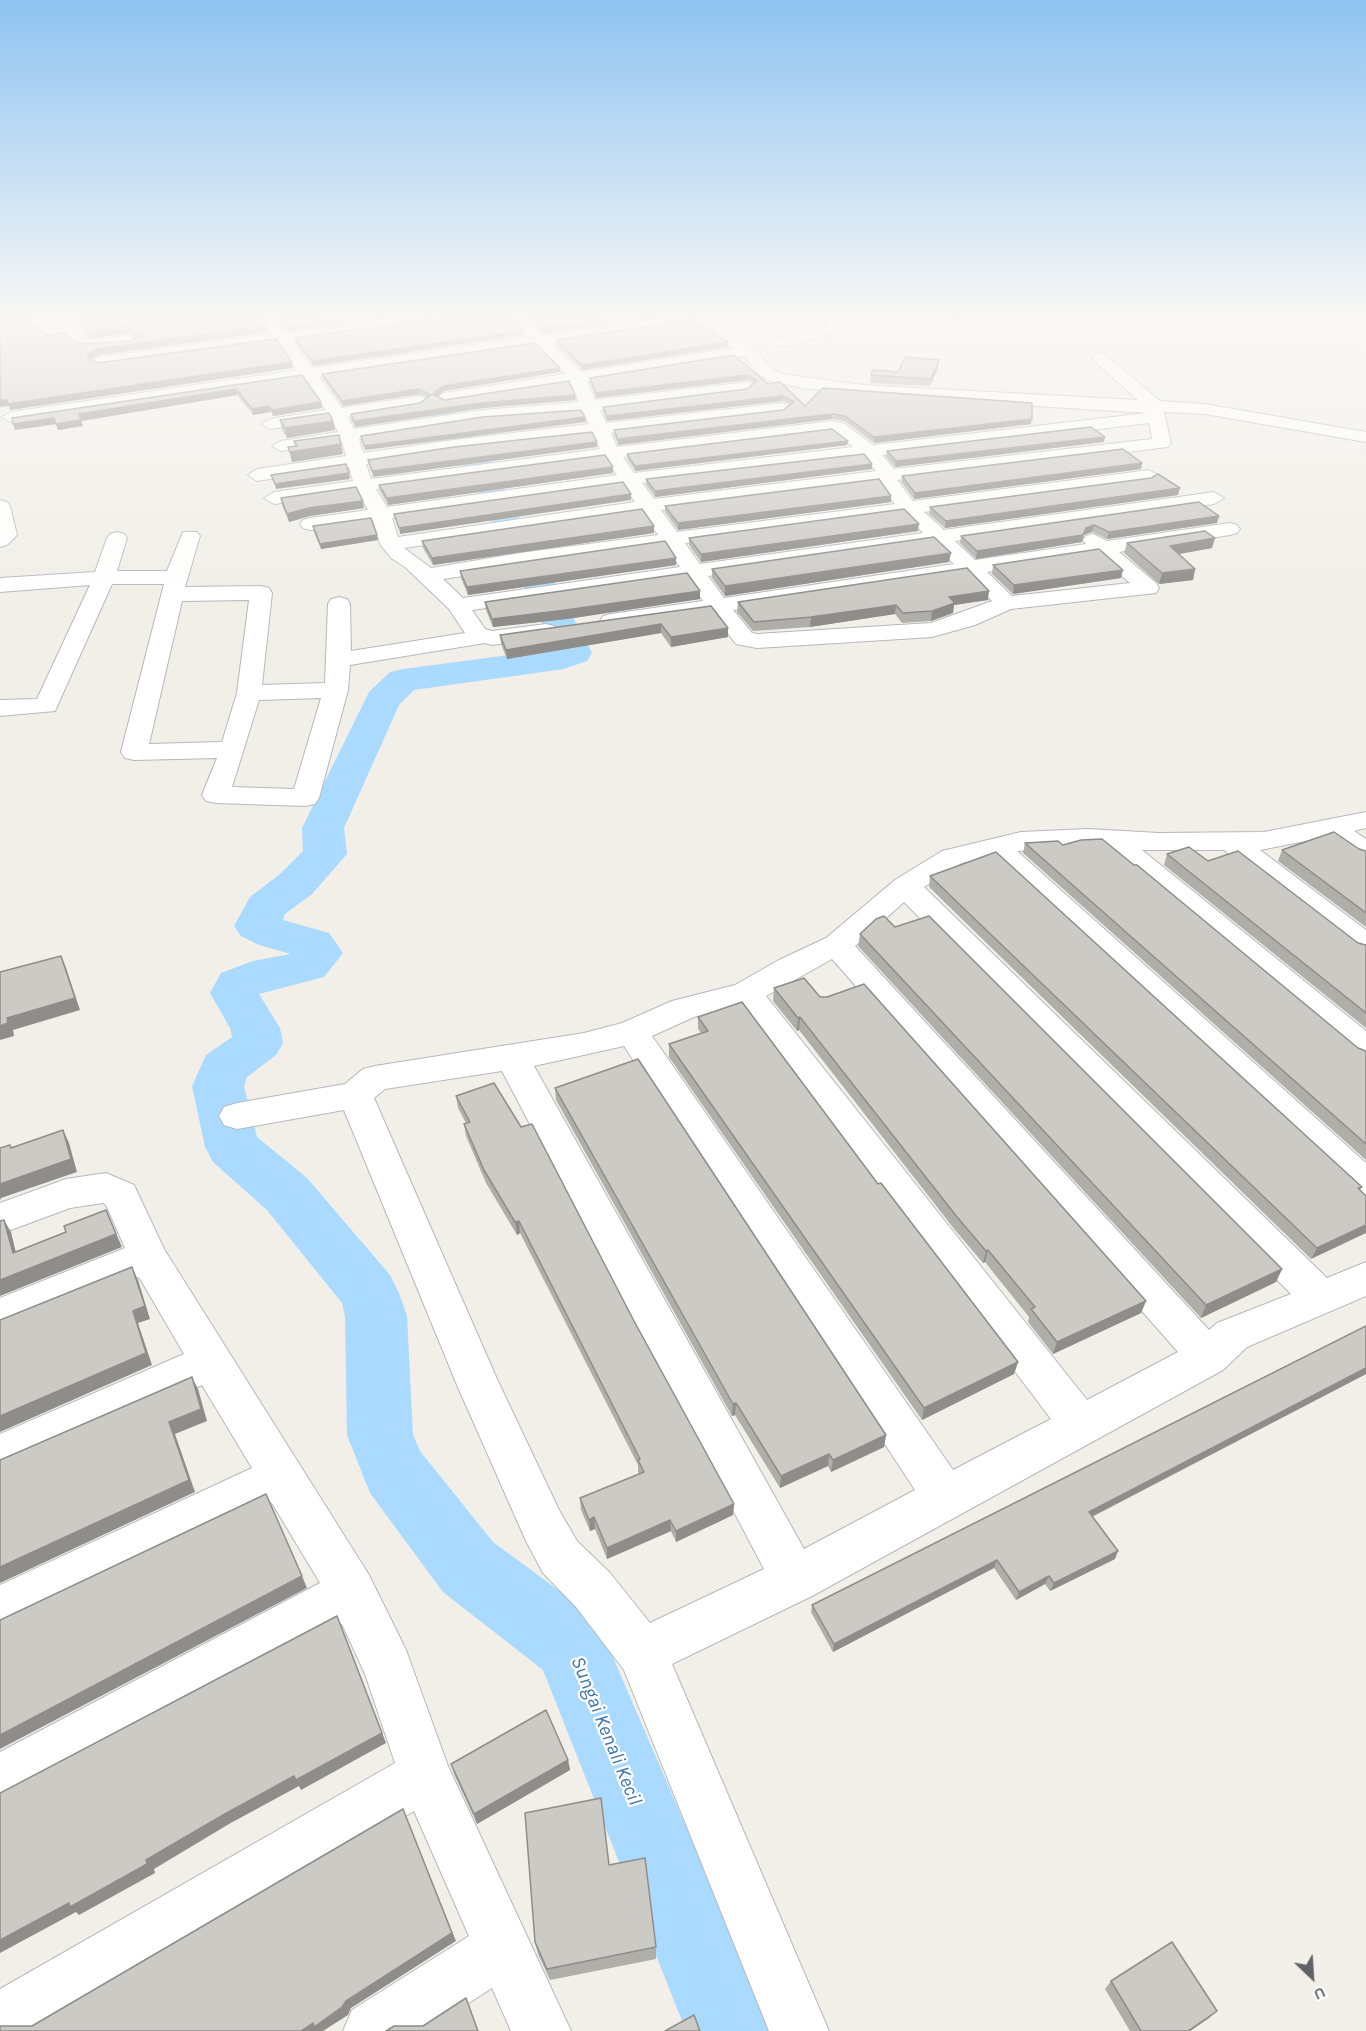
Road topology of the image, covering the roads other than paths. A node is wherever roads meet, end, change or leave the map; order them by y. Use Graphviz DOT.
graph roads {
  1 [pos="62,410"];
  2 [pos="334,410"];
  3 [pos="359,410"];
  4 [pos="518,410"];
  5 [pos="557,410"];
  6 [pos="593,410"];
  7 [pos="767,410"];
  8 [pos="1138,410"];
  9 [pos="1186,410"];
  10 [pos="1209,410"];
  11 [pos="1155,411"];
  12 [pos="515,412"];
  13 [pos="337,413"];
  14 [pos="11,417"];
  15 [pos="270,424"];
  16 [pos="600,429"];
  17 [pos="349,436"];
  18 [pos="1366,437"];
  19 [pos="981,438"];
  20 [pos="280,446"];
  21 [pos="867,449"];
  22 [pos="611,453"];
  23 [pos="357,460"];
  24 [pos="1008,462"];
  25 [pos="754,464"];
  26 [pos="257,475"];
  27 [pos="890,476"];
  28 [pos="1149,476"];
  29 [pos="630,479"];
  30 [pos="363,484"];
  31 [pos="777,489"];
  32 [pos="1041,489"];
  33 [pos="274,498"];
  34 [pos="1214,498"];
  35 [pos="0,506"];
  36 [pos="907,506"];
  37 [pos="650,507"];
  38 [pos="380,513"];
  39 [pos="1066,517"];
  40 [pos="804,520"];
  41 [pos="310,524"];
  42 [pos="1230,529"];
  43 [pos="190,536"];
  44 [pos="936,536"];
  45 [pos="117,538"];
  46 [pos="672,538"];
  47 [pos="0,541"];
  48 [pos="390,544"];
  49 [pos="1102,548"];
  50 [pos="830,552"];
  51 [pos="969,568"];
  52 [pos="695,571"];
  53 [pos="427,575"];
  54 [pos="104,578"];
  55 [pos="4,581"];
  56 [pos="174,585"];
  57 [pos="1008,603"];
  58 [pos="339,604"];
  59 [pos="717,604"];
  60 [pos="458,605"];
  61 [pos="878,608"];
  62 [pos="590,624"];
  63 [pos="563,629"];
  64 [pos="483,637"];
  65 [pos="339,660"];
  66 [pos="336,690"];
  67 [pos="249,693"];
  68 [pos="0,708"];
  69 [pos="233,750"];
  70 [pos="1366,820"];
  71 [pos="1332,828"];
  72 [pos="1110,839"];
  73 [pos="1230,842"];
  74 [pos="996,847"];
  75 [pos="1366,852"];
  76 [pos="905,886"];
  77 [pos="837,945"];
  78 [pos="1366,945"];
  79 [pos="746,993"];
  80 [pos="632,1032"];
  81 [pos="1366,1049"];
  82 [pos="512,1058"];
  83 [pos="355,1095"];
  84 [pos="237,1116"];
  85 [pos="1366,1185"];
  86 [pos="0,1219"];
  87 [pos="148,1256"];
  88 [pos="1366,1278"];
  89 [pos="1322,1299"];
  90 [pos="0,1316"];
  91 [pos="1208,1357"];
  92 [pos="211,1362"];
  93 [pos="1081,1425"];
  94 [pos="0,1455"];
  95 [pos="280,1478"];
  96 [pos="946,1498"];
  97 [pos="795,1579"];
  98 [pos="352,1592"];
  99 [pos="0,1610"];
  100 [pos="642,1653"];
  101 [pos="425,1775"];
  102 [pos="0,1781"];
  103 [pos="503,1947"];
  104 [pos="0,2022"];
  105 [pos="373,2031"];
  106 [pos="541,2031"];
  107 [pos="800,2031"];
  1 -- 14 [label="street"];
  2 -- 13 [label="street"];
  3 -- 13 [label="street"];
  4 -- 12 [label="street"];
  5 -- 12 [label="street"];
  6 -- 16 [label="street"];
  7 -- 16 [label="street"];
  8 -- 11 [label="street"];
  9 -- 11 [label="street"];
  10 -- 18 [label="street"];
  11 -- 19 [label="street"];
  11 -- 24 [label="street"];
  12 -- 17 [label="street"];
  13 -- 15 [label="street"];
  13 -- 17 [label="street"];
  16 -- 22 [label="street"];
  16 -- 23 [label="street"];
  17 -- 20 [label="street"];
  17 -- 23 [label="street"];
  19 -- 21 [label="street"];
  19 -- 24 [label="street"];
  21 -- 22 [label="street"];
  21 -- 25 [label="street"];
  21 -- 27 [label="street"];
  22 -- 29 [label="street"];
  22 -- 30 [label="street"];
  23 -- 26 [label="street"];
  23 -- 30 [label="street"];
  24 -- 27 [label="street"];
  24 -- 32 [label="street"];
  25 -- 29 [label="street"];
  25 -- 31 [label="street"];
  27 -- 31 [label="street"];
  27 -- 36 [label="street"];
  28 -- 32 [label="street"];
  29 -- 37 [label="street"];
  29 -- 38 [label="street"];
  30 -- 33 [label="street"];
  30 -- 38 [label="street"];
  31 -- 37 [label="street"];
  31 -- 40 [label="street"];
  32 -- 36 [label="street"];
  32 -- 39 [label="street"];
  34 -- 39 [label="street"];
  35 -- 47 [label="street"];
  36 -- 40 [label="street"];
  36 -- 44 [label="street"];
  37 -- 46 [label="street"];
  37 -- 48 [label="street"];
  38 -- 41 [label="street"];
  38 -- 48 [label="street"];
  39 -- 44 [label="street"];
  39 -- 49 [label="street"];
  40 -- 46 [label="street"];
  40 -- 50 [label="street"];
  42 -- 49 [label="street"];
  43 -- 56 [label="street"];
  44 -- 50 [label="street"];
  44 -- 51 [label="street"];
  45 -- 54 [label="street"];
  46 -- 52 [label="street"];
  46 -- 53 [label="street"];
  48 -- 53 [label="street"];
  49 -- 51 [label="street"];
  49 -- 57 [label="street"];
  50 -- 52 [label="street"];
  50 -- 61 [label="street"];
  51 -- 57 [label="street"];
  51 -- 61 [label="street"];
  52 -- 59 [label="street"];
  52 -- 60 [label="street"];
  53 -- 60 [label="street"];
  54 -- 55 [label="street"];
  54 -- 56 [label="street"];
  54 -- 68 [label="street"];
  56 -- 67 [label="street"];
  56 -- 69 [label="street"];
  57 -- 61 [label="street"];
  58 -- 65 [label="street"];
  59 -- 61 [label="street"];
  59 -- 61 [label="street"];
  59 -- 62 [label="street"];
  60 -- 64 [label="street"];
  63 -- 64 [label="street"];
  64 -- 65 [label="street"];
  65 -- 66 [label="street"];
  66 -- 67 [label="street"];
  66 -- 69 [label="street"];
  67 -- 69 [label="street"];
  70 -- 71 [label="street"];
  71 -- 73 [label="street"];
  71 -- 75 [label="street"];
  72 -- 73 [label="street"];
  72 -- 74 [label="street"];
  72 -- 81 [label="street"];
  73 -- 78 [label="street"];
  74 -- 76 [label="street"];
  74 -- 85 [label="street"];
  76 -- 77 [label="street"];
  76 -- 89 [label="street"];
  77 -- 79 [label="street"];
  77 -- 91 [label="street"];
  79 -- 80 [label="street"];
  79 -- 93 [label="street"];
  80 -- 82 [label="street"];
  80 -- 96 [label="street"];
  82 -- 83 [label="street"];
  82 -- 97 [label="street"];
  83 -- 84 [label="street"];
  83 -- 100 [label="street"];
  86 -- 87 [label="street"];
  87 -- 90 [label="street"];
  87 -- 92 [label="street"];
  88 -- 89 [label="street"];
  89 -- 91 [label="street"];
  91 -- 93 [label="street"];
  92 -- 94 [label="street"];
  92 -- 95 [label="street"];
  93 -- 96 [label="street"];
  95 -- 98 [label="street"];
  95 -- 99 [label="street"];
  96 -- 97 [label="street"];
  97 -- 100 [label="street"];
  98 -- 101 [label="street"];
  98 -- 102 [label="street"];
  100 -- 107 [label="street"];
  101 -- 103 [label="street"];
  101 -- 104 [label="street"];
  103 -- 105 [label="street"];
  103 -- 106 [label="street"];
}
